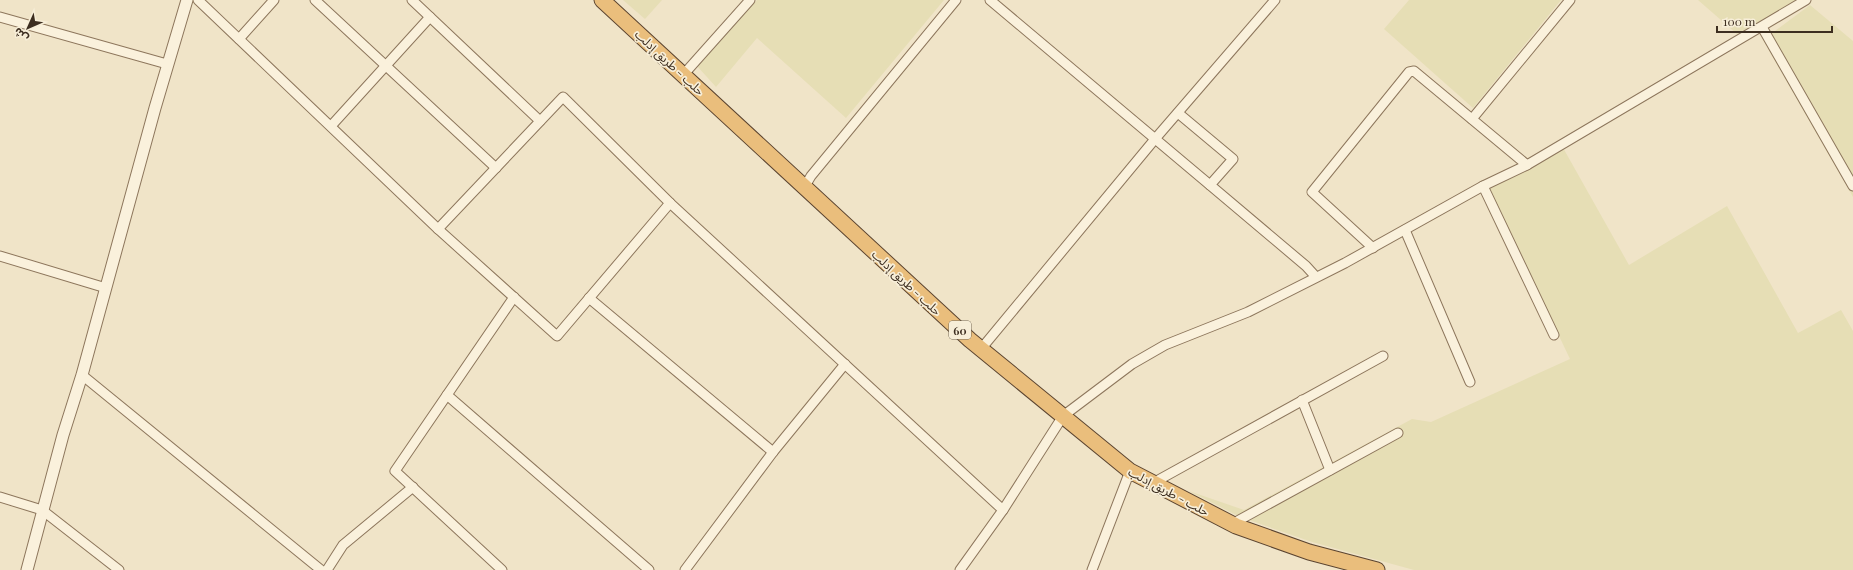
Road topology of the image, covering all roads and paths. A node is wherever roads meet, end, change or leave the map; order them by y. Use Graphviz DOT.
graph roads {
  1 [pos="187,0"];
  2 [pos="198,0"];
  3 [pos="274,0"];
  4 [pos="315,0"];
  5 [pos="412,0"];
  6 [pos="602,0"];
  7 [pos="750,0"];
  8 [pos="956,0"];
  9 [pos="990,0"];
  10 [pos="1275,0"];
  11 [pos="1570,0"];
  12 [pos="1806,0"];
  13 [pos="0,17"];
  14 [pos="430,17"];
  15 [pos="1762,27"];
  16 [pos="238,39"];
  17 [pos="167,64"];
  18 [pos="386,65"];
  19 [pos="684,74"];
  20 [pos="1178,114"];
  21 [pos="1472,119"];
  22 [pos="540,121"];
  23 [pos="331,126"];
  24 [pos="1155,139"];
  25 [pos="1527,165"];
  26 [pos="496,168"];
  27 [pos="1210,185"];
  28 [pos="805,186"];
  29 [pos="1483,186"];
  30 [pos="1853,186"];
  31 [pos="670,203"];
  32 [pos="438,229"];
  33 [pos="1406,230"];
  34 [pos="1373,248"];
  35 [pos="0,256"];
  36 [pos="1316,277"];
  37 [pos="106,288"];
  38 [pos="514,297"];
  39 [pos="589,298"];
  40 [pos="1554,335"];
  41 [pos="981,349"];
  42 [pos="1383,356"];
  43 [pos="845,364"];
  44 [pos="82,375"];
  45 [pos="1470,382"];
  46 [pos="447,395"];
  47 [pos="1302,400"];
  48 [pos="1063,416"];
  49 [pos="1398,433"];
  50 [pos="773,452"];
  51 [pos="1330,470"];
  52 [pos="1130,471"];
  53 [pos="1153,483"];
  54 [pos="413,488"];
  55 [pos="0,497"];
  56 [pos="42,510"];
  57 [pos="1003,510"];
  58 [pos="1232,524"];
  59 [pos="27,570"];
  60 [pos="119,570"];
  61 [pos="321,570"];
  62 [pos="327,570"];
  63 [pos="502,570"];
  64 [pos="649,570"];
  65 [pos="685,570"];
  66 [pos="960,570"];
  67 [pos="1092,570"];
  68 [pos="1376,570"];
  1 -- 17 [label="street"];
  2 -- 16 [label="street"];
  3 -- 16 [label="street"];
  4 -- 18 [label="street"];
  5 -- 14 [label="street"];
  6 -- 19 [label="highway, حلب - طريق إدلب / 60"];
  7 -- 19 [label="street"];
  8 -- 28 [label="street"];
  9 -- 24 [label="street"];
  10 -- 20 [label="street"];
  11 -- 21 [label="street"];
  12 -- 15 [label="street"];
  13 -- 17 [label="street"];
  14 -- 18 [label="street"];
  14 -- 22 [label="street"];
  15 -- 25 [label="street"];
  15 -- 30 [label="street"];
  16 -- 23 [label="street"];
  17 -- 37 [label="street"];
  18 -- 23 [label="street"];
  18 -- 26 [label="street"];
  19 -- 28 [label="highway, حلب - طريق إدلب / 60"];
  20 -- 24 [label="street"];
  20 -- 27 [label="street"];
  21 -- 25 [label="street"];
  21 -- 34 [label="street"];
  22 -- 26 [label="street"];
  22 -- 31 [label="street"];
  23 -- 32 [label="street"];
  24 -- 27 [label="street"];
  24 -- 41 [label="street"];
  25 -- 29 [label="street"];
  26 -- 32 [label="street"];
  27 -- 36 [label="street"];
  28 -- 41 [label="highway, حلب - طريق إدلب / 60"];
  29 -- 33 [label="street"];
  29 -- 40 [label="street"];
  31 -- 39 [label="street"];
  31 -- 43 [label="street"];
  32 -- 38 [label="street"];
  33 -- 34 [label="street"];
  33 -- 45 [label="street"];
  34 -- 36 [label="street"];
  35 -- 37 [label="street"];
  36 -- 48 [label="street"];
  37 -- 44 [label="street"];
  38 -- 39 [label="street"];
  38 -- 46 [label="street"];
  39 -- 50 [label="street"];
  41 -- 48 [label="highway, حلب - طريق إدلب / 60"];
  42 -- 47 [label="street"];
  43 -- 50 [label="street"];
  43 -- 57 [label="street"];
  44 -- 56 [label="street"];
  44 -- 61 [label="street"];
  46 -- 54 [label="street"];
  46 -- 64 [label="street"];
  47 -- 51 [label="street"];
  47 -- 53 [label="street"];
  48 -- 52 [label="highway, حلب - طريق إدلب / 60"];
  48 -- 57 [label="street"];
  49 -- 51 [label="street"];
  50 -- 65 [label="street"];
  51 -- 58 [label="street"];
  52 -- 53 [label="highway, حلب - طريق إدلب / 60"];
  52 -- 67 [label="street"];
  53 -- 58 [label="highway, حلب - طريق إدلب / 60"];
  54 -- 62 [label="street"];
  54 -- 63 [label="street"];
  55 -- 56 [label="street"];
  56 -- 59 [label="street"];
  56 -- 60 [label="street"];
  57 -- 66 [label="street"];
  58 -- 68 [label="highway, حلب - طريق إدلب / 60"];
}
